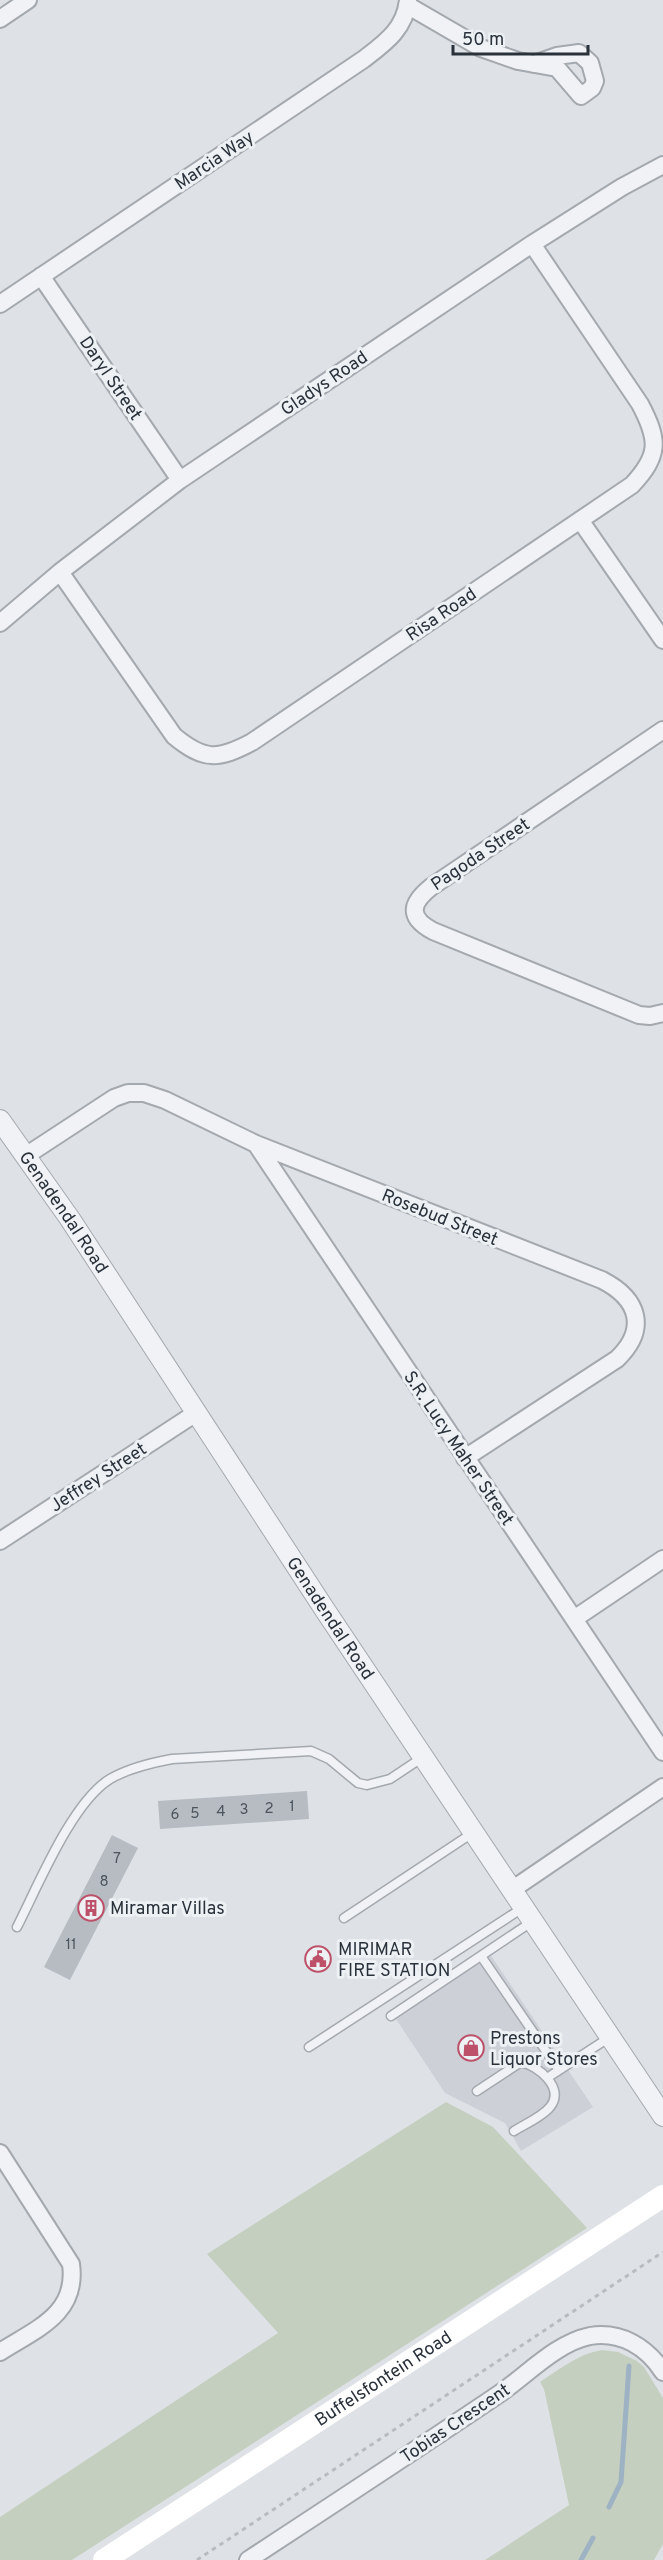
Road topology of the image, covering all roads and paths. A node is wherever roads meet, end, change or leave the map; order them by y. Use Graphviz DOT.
graph roads {
  1 [pos="28,0"];
  2 [pos="407,2"];
  3 [pos="0,19"];
  4 [pos="534,64"];
  5 [pos="663,165"];
  6 [pos="532,244"];
  7 [pos="41,276"];
  8 [pos="0,304"];
  9 [pos="180,480"];
  10 [pos="580,520"];
  11 [pos="60,572"];
  12 [pos="0,623"];
  13 [pos="663,640"];
  14 [pos="663,730"];
  15 [pos="663,1013"];
  16 [pos="0,1120"];
  17 [pos="256,1144"];
  18 [pos="27,1155"];
  19 [pos="196,1413"];
  20 [pos="465,1458"];
  21 [pos="0,1541"];
  22 [pos="663,1559"];
  23 [pos="574,1619"];
  24 [pos="663,1752"];
  25 [pos="423,1756"];
  26 [pos="663,1786"];
  27 [pos="474,1832"];
  28 [pos="513,1889"];
  29 [pos="529,1913"];
  30 [pos="344,1918"];
  31 [pos="17,1927"];
  32 [pos="481,1956"];
  33 [pos="391,2016"];
  34 [pos="610,2037"];
  35 [pos="309,2047"];
  36 [pos="559,2070"];
  37 [pos="547,2078"];
  38 [pos="477,2091"];
  39 [pos="663,2116"];
  40 [pos="514,2132"];
  41 [pos="0,2153"];
  42 [pos="663,2196"];
  43 [pos="663,2252"];
  44 [pos="0,2352"];
  45 [pos="661,2365"];
  46 [pos="104,2560"];
  47 [pos="197,2560"];
  48 [pos="248,2560"];
  1 -- 3 [label="street"];
  2 -- 4 [label="street"];
  2 -- 7 [label="street, Marcia Way"];
  5 -- 6 [label="street, Gladys Road"];
  6 -- 9 [label="street, Gladys Road"];
  6 -- 10 [label="street, Risa Road"];
  7 -- 8 [label="street, Marcia Way"];
  7 -- 9 [label="street, Daryl Street"];
  9 -- 11 [label="street, Gladys Road"];
  10 -- 11 [label="street, Risa Road"];
  10 -- 13 [label="street"];
  11 -- 12 [label="street, Gladys Road"];
  14 -- 15 [label="street, Pagoda Street"];
  16 -- 18 [label="street, Genadendal Road"];
  17 -- 18 [label="street, Rosebud Street"];
  17 -- 20 [label="street, S.R. Lucy Maher Street"];
  17 -- 20 [label="street, Rosebud Street"];
  18 -- 19 [label="street, Genadendal Road"];
  19 -- 21 [label="street, Jeffrey Street"];
  19 -- 25 [label="street, Genadendal Road"];
  20 -- 23 [label="street, S.R. Lucy Maher Street"];
  22 -- 23 [label="street"];
  23 -- 24 [label="street, S.R. Lucy Maher Street"];
  25 -- 27 [label="street, Genadendal Road"];
  25 -- 31 [label="lane"];
  26 -- 28 [label="street"];
  27 -- 28 [label="street, Genadendal Road"];
  27 -- 30 [label="lane"];
  28 -- 29 [label="street, Genadendal Road"];
  29 -- 32 [label="lane"];
  29 -- 34 [label="street, Genadendal Road"];
  29 -- 35 [label="lane"];
  32 -- 33 [label="lane"];
  32 -- 36 [label="lane"];
  34 -- 36 [label="lane"];
  34 -- 39 [label="street, Genadendal Road"];
  36 -- 37 [label="lane"];
  37 -- 38 [label="lane"];
  37 -- 40 [label="lane"];
  41 -- 44 [label="street"];
  42 -- 46 [label="main road, Buffelsfontein Road"];
  43 -- 47 [label="path"];
  45 -- 48 [label="street, Tobias Crescent"];
}
